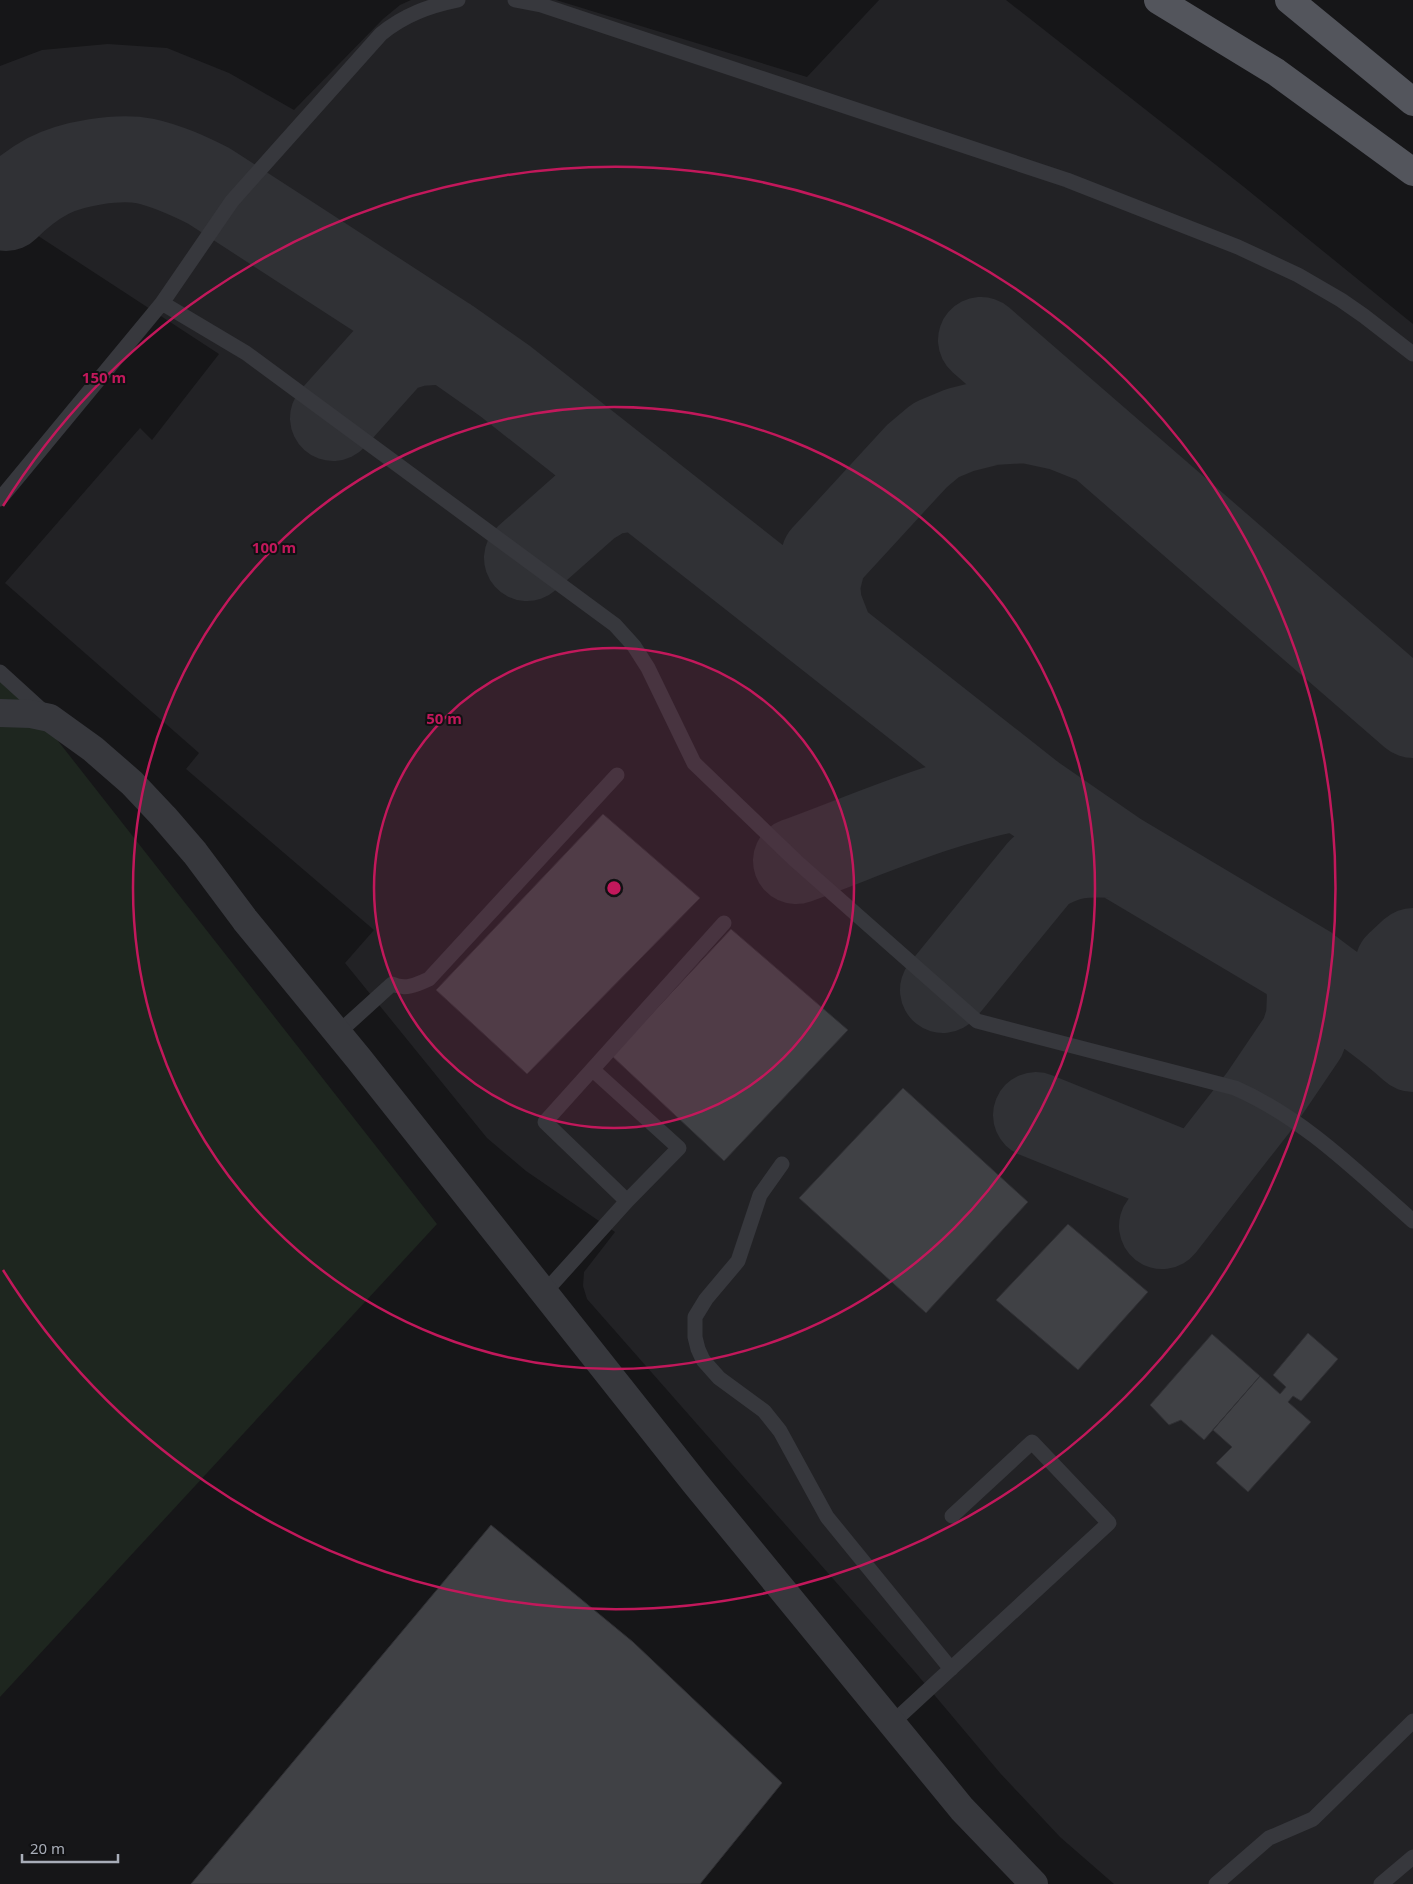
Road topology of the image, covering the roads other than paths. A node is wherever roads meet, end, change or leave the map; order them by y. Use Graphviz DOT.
graph roads {
  1 [pos="458,0"];
  2 [pos="515,0"];
  3 [pos="1158,0"];
  4 [pos="1289,0"];
  5 [pos="1413,102"];
  6 [pos="1413,172"];
  7 [pos="162,303"];
  8 [pos="1413,354"];
  9 [pos="0,499"];
  10 [pos="0,672"];
  11 [pos="0,713"];
  12 [pos="50,718"];
  13 [pos="617,775"];
  14 [pos="724,923"];
  15 [pos="338,1033"];
  16 [pos="593,1070"];
  17 [pos="782,1164"];
  18 [pos="628,1201"];
  19 [pos="1413,1222"];
  20 [pos="544,1293"];
  21 [pos="952,1516"];
  22 [pos="951,1669"];
  23 [pos="1413,1721"];
  24 [pos="891,1724"];
  25 [pos="1413,1857"];
  26 [pos="1034,1884"];
  27 [pos="1216,1884"];
  28 [pos="1381,1884"];
  1 -- 7 [label="lane"];
  2 -- 8 [label="lane"];
  3 -- 6 [label="main road"];
  4 -- 5 [label="main road"];
  7 -- 9 [label="lane"];
  7 -- 19 [label="lane"];
  10 -- 12 [label="lane"];
  11 -- 12 [label="street"];
  12 -- 15 [label="street"];
  13 -- 15 [label="lane"];
  14 -- 16 [label="lane"];
  15 -- 20 [label="street"];
  16 -- 18 [label="lane"];
  16 -- 18 [label="lane"];
  17 -- 22 [label="lane"];
  18 -- 20 [label="lane"];
  20 -- 24 [label="street"];
  21 -- 22 [label="lane"];
  22 -- 24 [label="lane"];
  23 -- 27 [label="lane"];
  24 -- 26 [label="street"];
  25 -- 28 [label="lane"];
}
